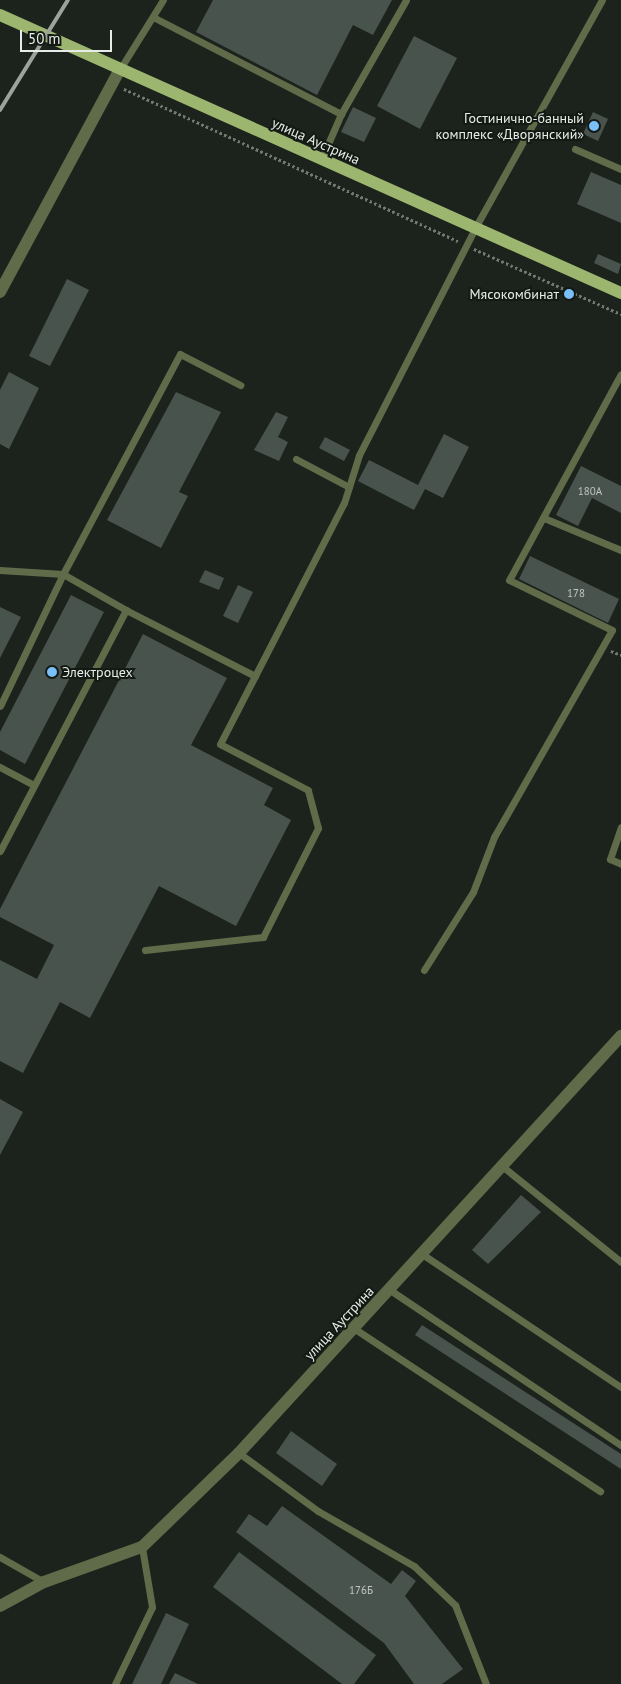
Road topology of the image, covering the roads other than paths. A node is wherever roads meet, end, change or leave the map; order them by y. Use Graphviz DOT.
graph roads {
  1 [pos="163,0"];
  2 [pos="406,0"];
  3 [pos="602,0"];
  4 [pos="0,15"];
  5 [pos="153,17"];
  6 [pos="120,69"];
  7 [pos="341,114"];
  8 [pos="575,149"];
  9 [pos="321,160"];
  10 [pos="621,169"];
  11 [pos="475,228"];
  12 [pos="0,292"];
  13 [pos="621,293"];
  14 [pos="621,374"];
  15 [pos="240,385"];
  16 [pos="296,459"];
  17 [pos="349,487"];
  18 [pos="544,518"];
  19 [pos="621,550"];
  20 [pos="0,570"];
  21 [pos="63,574"];
  22 [pos="126,610"];
  23 [pos="255,676"];
  24 [pos="0,706"];
  25 [pos="0,767"];
  26 [pos="34,786"];
  27 [pos="621,827"];
  28 [pos="1,849"];
  29 [pos="621,864"];
  30 [pos="145,950"];
  31 [pos="424,970"];
  32 [pos="621,1036"];
  33 [pos="502,1166"];
  34 [pos="422,1254"];
  35 [pos="621,1262"];
  36 [pos="390,1290"];
  37 [pos="355,1329"];
  38 [pos="621,1387"];
  39 [pos="621,1445"];
  40 [pos="239,1453"];
  41 [pos="600,1491"];
  42 [pos="142,1547"];
  43 [pos="0,1556"];
  44 [pos="44,1582"];
  45 [pos="0,1606"];
  46 [pos="115,1684"];
  47 [pos="486,1684"];
  1 -- 5 [label="lane"];
  2 -- 7 [label="lane"];
  3 -- 11 [label="lane"];
  4 -- 6 [label="main road, улица Аустрина"];
  5 -- 6 [label="lane"];
  5 -- 7 [label="lane"];
  6 -- 9 [label="main road, улица Аустрина"];
  6 -- 12 [label="street"];
  7 -- 9 [label="lane"];
  8 -- 10 [label="lane"];
  9 -- 11 [label="main road, улица Аустрина"];
  11 -- 13 [label="main road, улица Аустрина"];
  11 -- 17 [label="lane"];
  14 -- 18 [label="lane"];
  15 -- 21 [label="lane"];
  16 -- 17 [label="lane"];
  17 -- 23 [label="lane"];
  18 -- 19 [label="lane"];
  18 -- 31 [label="lane"];
  20 -- 21 [label="lane"];
  21 -- 22 [label="lane"];
  21 -- 24 [label="lane"];
  22 -- 23 [label="lane"];
  22 -- 26 [label="lane"];
  23 -- 30 [label="lane"];
  25 -- 26 [label="lane"];
  26 -- 28 [label="lane"];
  27 -- 29 [label="lane"];
  32 -- 33 [label="street, улица Аустрина"];
  33 -- 34 [label="street, улица Аустрина"];
  33 -- 35 [label="lane"];
  34 -- 36 [label="street, улица Аустрина"];
  34 -- 38 [label="lane"];
  36 -- 37 [label="street, улица Аустрина"];
  36 -- 39 [label="lane"];
  37 -- 40 [label="street, улица Аустрина"];
  37 -- 41 [label="lane"];
  40 -- 42 [label="street, улица Аустрина"];
  40 -- 47 [label="lane"];
  42 -- 44 [label="street, улица Аустрина"];
  42 -- 46 [label="lane"];
  43 -- 44 [label="lane"];
  44 -- 45 [label="street, улица Аустрина"];
}
